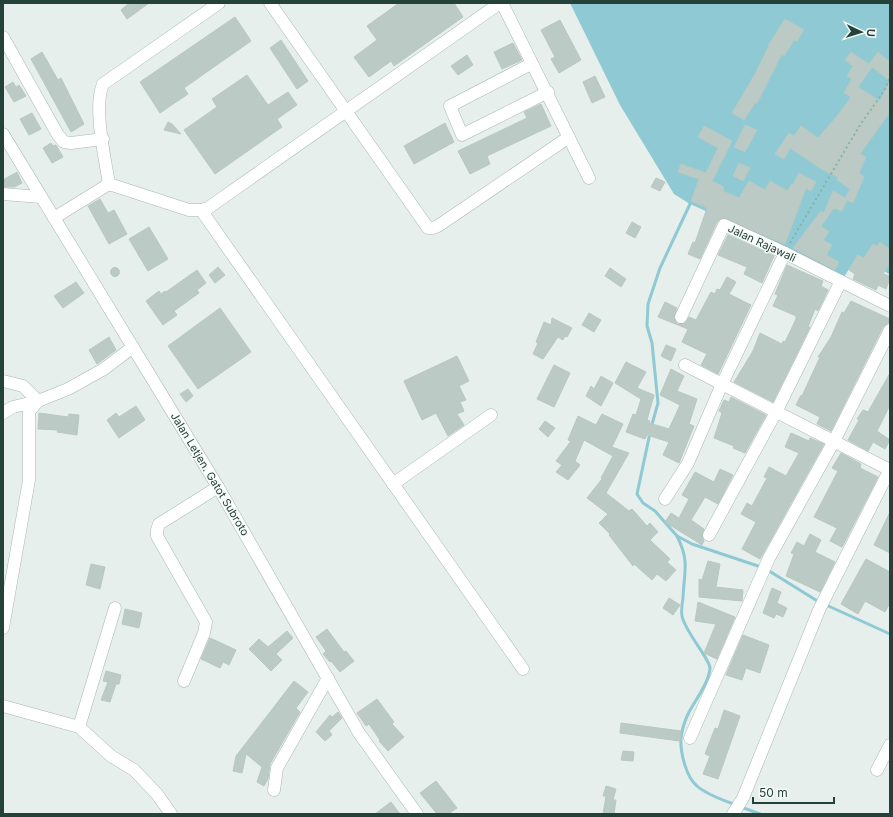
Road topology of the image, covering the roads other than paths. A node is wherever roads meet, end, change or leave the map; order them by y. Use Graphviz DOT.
graph roads {
  1 [pos="219,3"];
  2 [pos="270,3"];
  3 [pos="501,3"];
  4 [pos="3,37"];
  5 [pos="532,64"];
  6 [pos="548,92"];
  7 [pos="345,112"];
  8 [pos="3,134"];
  9 [pos="568,136"];
  10 [pos="103,140"];
  11 [pos="589,178"];
  12 [pos="109,184"];
  13 [pos="3,194"];
  14 [pos="41,197"];
  15 [pos="201,210"];
  16 [pos="54,218"];
  17 [pos="786,251"];
  18 [pos="841,281"];
  19 [pos="890,306"];
  20 [pos="681,317"];
  21 [pos="890,330"];
  22 [pos="133,347"];
  23 [pos="686,365"];
  24 [pos="3,381"];
  25 [pos="722,384"];
  26 [pos="38,401"];
  27 [pos="776,412"];
  28 [pos="3,413"];
  29 [pos="491,415"];
  30 [pos="833,443"];
  31 [pos="890,470"];
  32 [pos="393,484"];
  33 [pos="218,487"];
  34 [pos="665,499"];
  35 [pos="709,535"];
  36 [pos="114,608"];
  37 [pos="3,628"];
  38 [pos="523,669"];
  39 [pos="328,678"];
  40 [pos="184,682"];
  41 [pos="3,706"];
  42 [pos="79,727"];
  43 [pos="690,738"];
  44 [pos="890,745"];
  45 [pos="877,770"];
  46 [pos="274,790"];
  47 [pos="171,814"];
  48 [pos="417,814"];
  49 [pos="733,814"];
  1 -- 10 [label="street"];
  2 -- 7 [label="street"];
  3 -- 5 [label="street"];
  3 -- 7 [label="street"];
  4 -- 10 [label="street"];
  5 -- 6 [label="street"];
  5 -- 6 [label="street"];
  6 -- 9 [label="street"];
  7 -- 9 [label="street"];
  7 -- 15 [label="street"];
  8 -- 14 [label="street, Jalan Letjen. Gatot Subroto"];
  9 -- 11 [label="street"];
  10 -- 12 [label="street"];
  12 -- 15 [label="street"];
  12 -- 16 [label="street"];
  13 -- 14 [label="street"];
  14 -- 16 [label="street, Jalan Letjen. Gatot Subroto"];
  15 -- 32 [label="street"];
  16 -- 22 [label="street, Jalan Letjen. Gatot Subroto"];
  17 -- 18 [label="street, Jalan Rajawali"];
  17 -- 20 [label="street, Jalan Rajawali"];
  17 -- 25 [label="street"];
  18 -- 19 [label="street, Jalan Rajawali"];
  18 -- 27 [label="street"];
  21 -- 30 [label="street"];
  22 -- 26 [label="street"];
  22 -- 33 [label="street, Jalan Letjen. Gatot Subroto"];
  23 -- 25 [label="street"];
  24 -- 26 [label="street"];
  25 -- 27 [label="street"];
  25 -- 34 [label="street"];
  26 -- 28 [label="street"];
  26 -- 37 [label="street"];
  27 -- 30 [label="street"];
  27 -- 35 [label="street"];
  29 -- 32 [label="street"];
  30 -- 31 [label="street"];
  30 -- 43 [label="street"];
  31 -- 49 [label="street"];
  32 -- 38 [label="street"];
  33 -- 39 [label="street, Jalan Letjen. Gatot Subroto"];
  33 -- 40 [label="street"];
  36 -- 42 [label="street"];
  39 -- 46 [label="street"];
  39 -- 48 [label="street, Jalan Letjen. Gatot Subroto"];
  41 -- 42 [label="street"];
  42 -- 47 [label="street"];
  44 -- 45 [label="street"];
}
